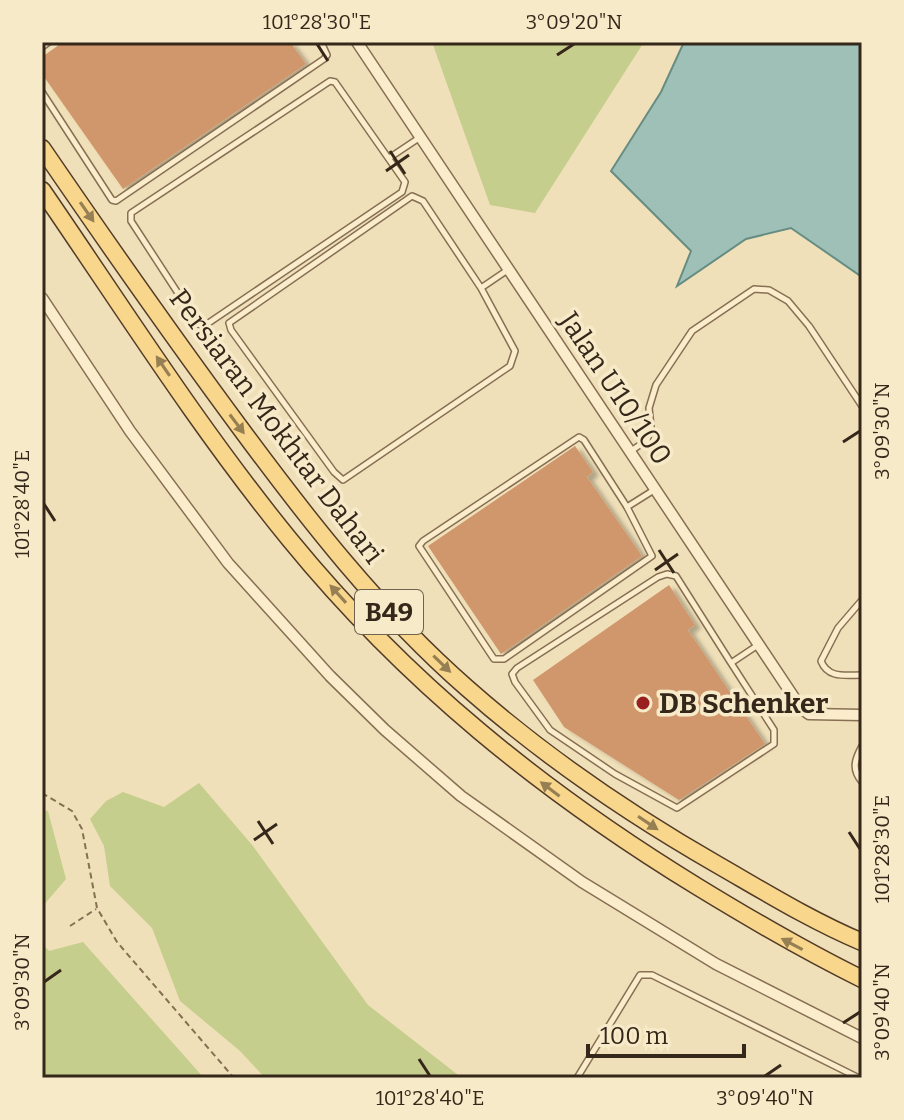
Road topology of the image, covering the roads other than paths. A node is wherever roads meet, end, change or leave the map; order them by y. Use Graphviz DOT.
graph roads {
  1 [pos="49,42"];
  2 [pos="321,42"];
  3 [pos="357,42"];
  4 [pos="42,47"];
  5 [pos="42,92"];
  6 [pos="420,137"];
  7 [pos="42,148"];
  8 [pos="389,158"];
  9 [pos="42,190"];
  10 [pos="509,269"];
  11 [pos="481,288"];
  12 [pos="42,298"];
  13 [pos="862,406"];
  14 [pos="630,452"];
  15 [pos="655,489"];
  16 [pos="627,507"];
  17 [pos="862,600"];
  18 [pos="758,645"];
  19 [pos="731,663"];
  20 [pos="862,675"];
  21 [pos="862,715"];
  22 [pos="862,746"];
  23 [pos="862,782"];
  24 [pos="862,942"];
  25 [pos="862,979"];
  26 [pos="862,1038"];
  27 [pos="577,1078"];
  28 [pos="859,1078"];
  1 -- 4 [label="lane"];
  2 -- 5 [label="lane"];
  3 -- 6 [label="street, Jalan U10/100"];
  6 -- 8 [label="lane"];
  6 -- 10 [label="street, Jalan U10/100"];
  7 -- 24 [label="main road, Persiaran Mokhtar Dahari / B49, one-way"];
  8 -- 8 [label="lane"];
  25 -- 9 [label="main road, Persiaran Mokhtar Dahari / B49, one-way"];
  10 -- 11 [label="lane"];
  10 -- 14 [label="street, Jalan U10/100"];
  11 -- 11 [label="lane"];
  12 -- 26 [label="street"];
  13 -- 14 [label="lane"];
  14 -- 15 [label="street, Jalan U10/100"];
  15 -- 16 [label="lane"];
  15 -- 18 [label="street, Jalan U10/100"];
  16 -- 16 [label="lane"];
  17 -- 20 [label="lane"];
  18 -- 19 [label="lane"];
  18 -- 21 [label="street, Jalan U10/100"];
  19 -- 19 [label="lane"];
  22 -- 23 [label="lane"];
  27 -- 28 [label="lane"];
}
